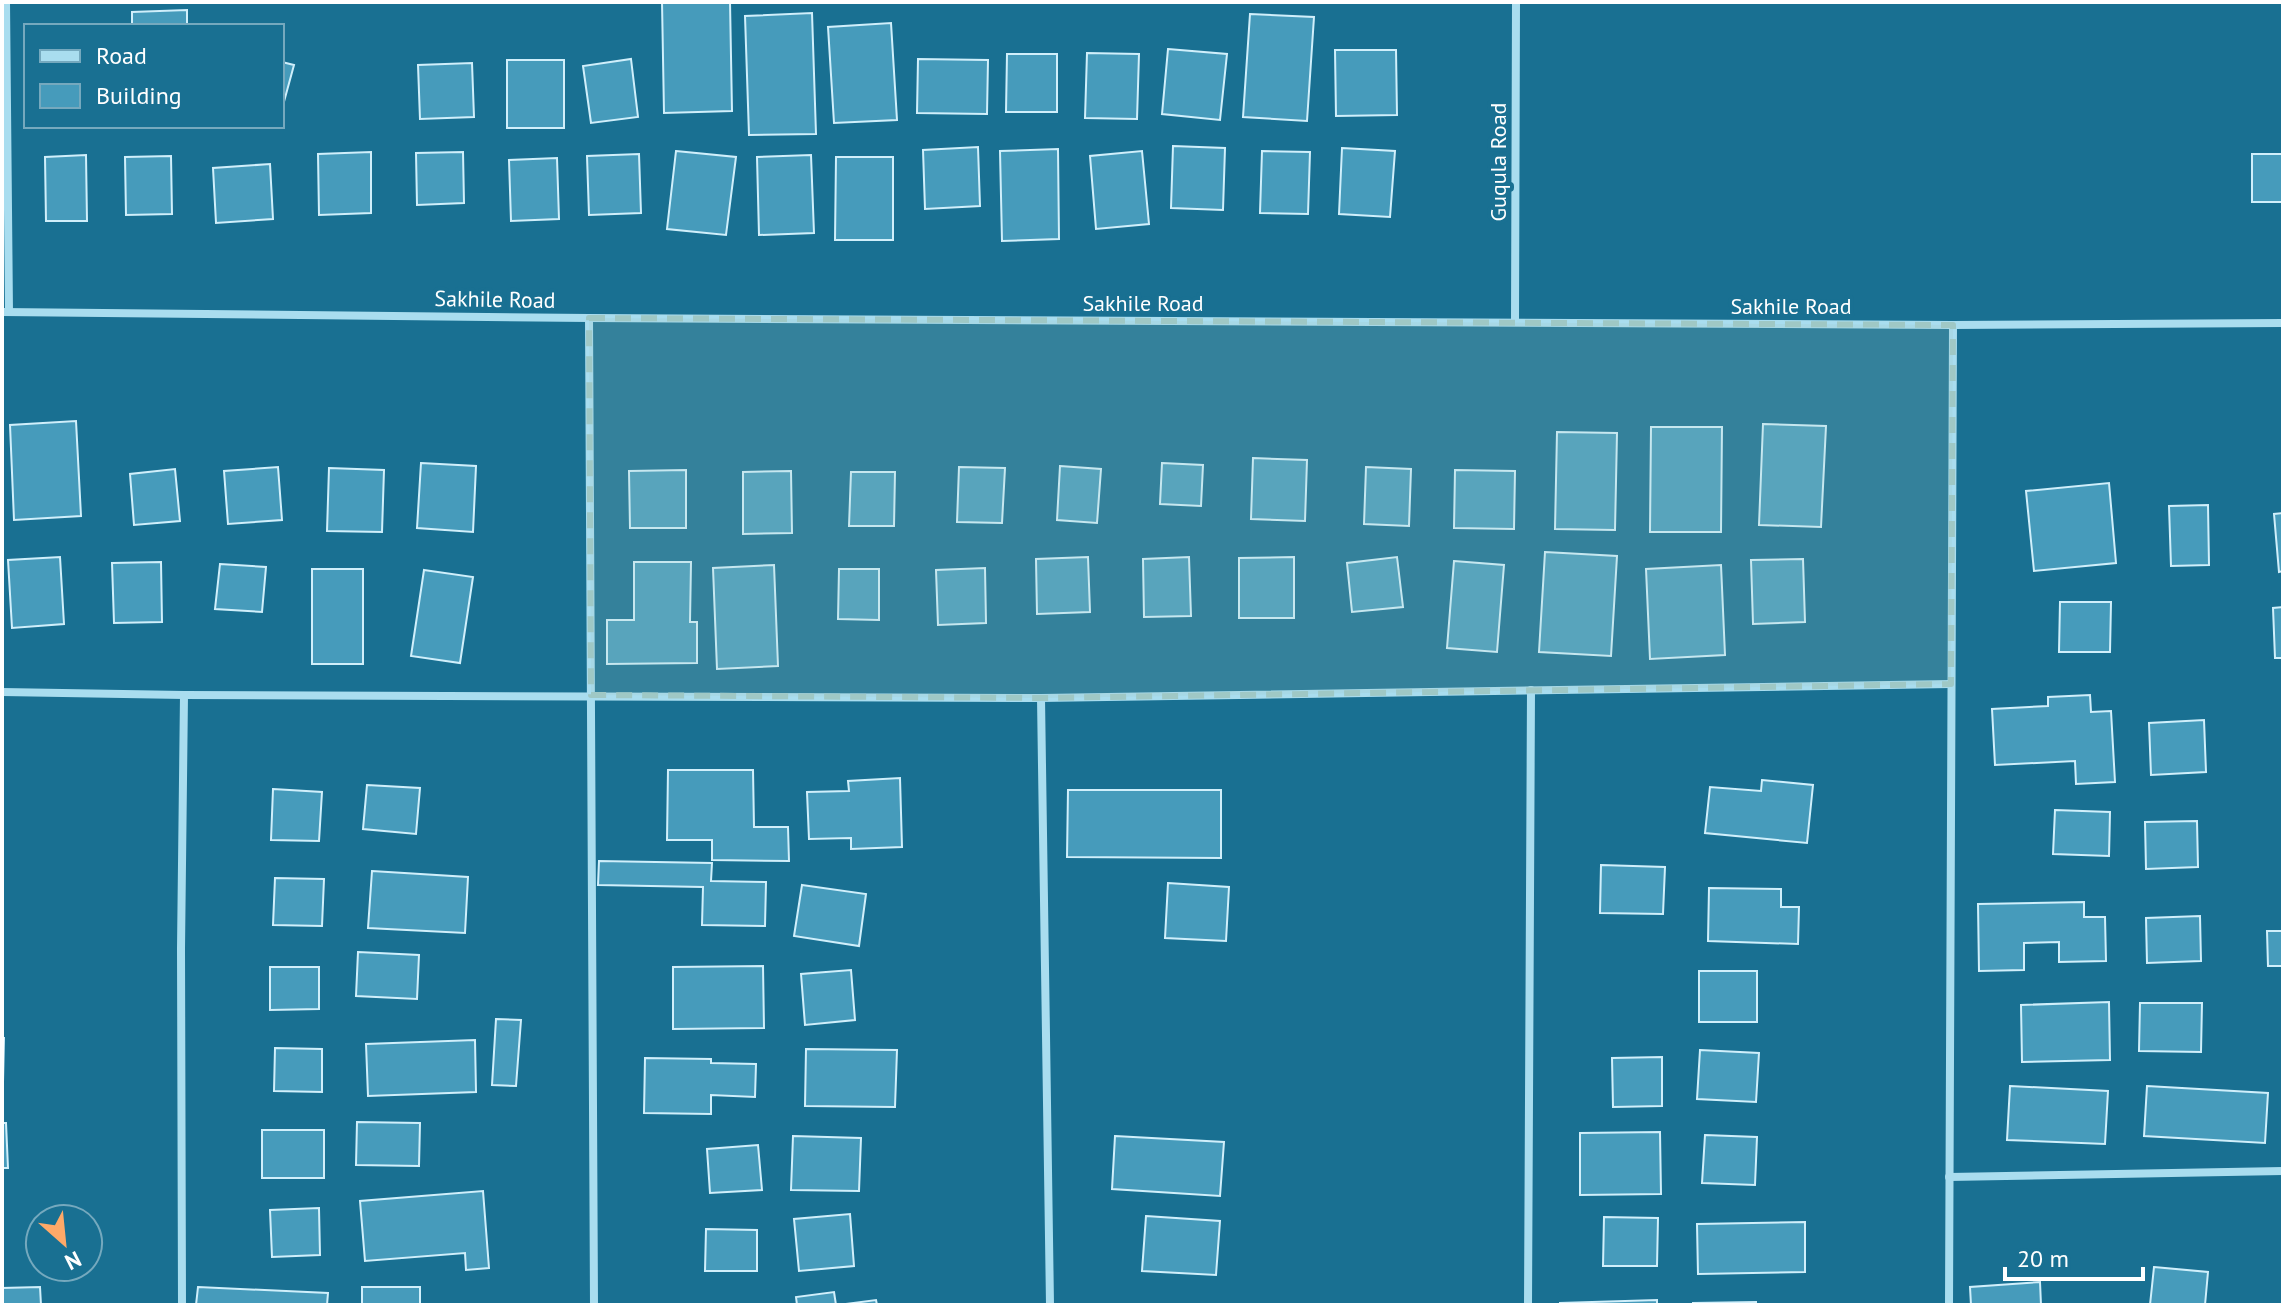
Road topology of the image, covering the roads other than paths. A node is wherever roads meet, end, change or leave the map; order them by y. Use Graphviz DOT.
graph roads {
  1 [pos="6,2"];
  2 [pos="1516,2"];
  3 [pos="5,312"];
  4 [pos="589,318"];
  5 [pos="1515,322"];
  6 [pos="2283,323"];
  7 [pos="1953,325"];
  8 [pos="1951,684"];
  9 [pos="1531,690"];
  10 [pos="2,692"];
  11 [pos="184,695"];
  12 [pos="591,695"];
  13 [pos="1041,698"];
  14 [pos="2283,1171"];
  15 [pos="1949,1177"];
  16 [pos="182,1305"];
  17 [pos="594,1305"];
  18 [pos="1050,1305"];
  19 [pos="1528,1305"];
  20 [pos="1949,1305"];
  1 -- 3 [label="street"];
  2 -- 5 [label="street, Guqula Road"];
  3 -- 4 [label="street, Sakhile Road"];
  4 -- 5 [label="street, Sakhile Road"];
  4 -- 12 [label="street"];
  5 -- 7 [label="street, Sakhile Road"];
  6 -- 7 [label="street, Sakhile Road"];
  7 -- 8 [label="street"];
  8 -- 9 [label="street"];
  8 -- 15 [label="street"];
  9 -- 13 [label="street"];
  9 -- 19 [label="street"];
  10 -- 11 [label="street"];
  11 -- 12 [label="street"];
  11 -- 16 [label="street"];
  12 -- 13 [label="street"];
  12 -- 17 [label="street"];
  13 -- 18 [label="street"];
  14 -- 15 [label="street"];
  15 -- 20 [label="street"];
}
